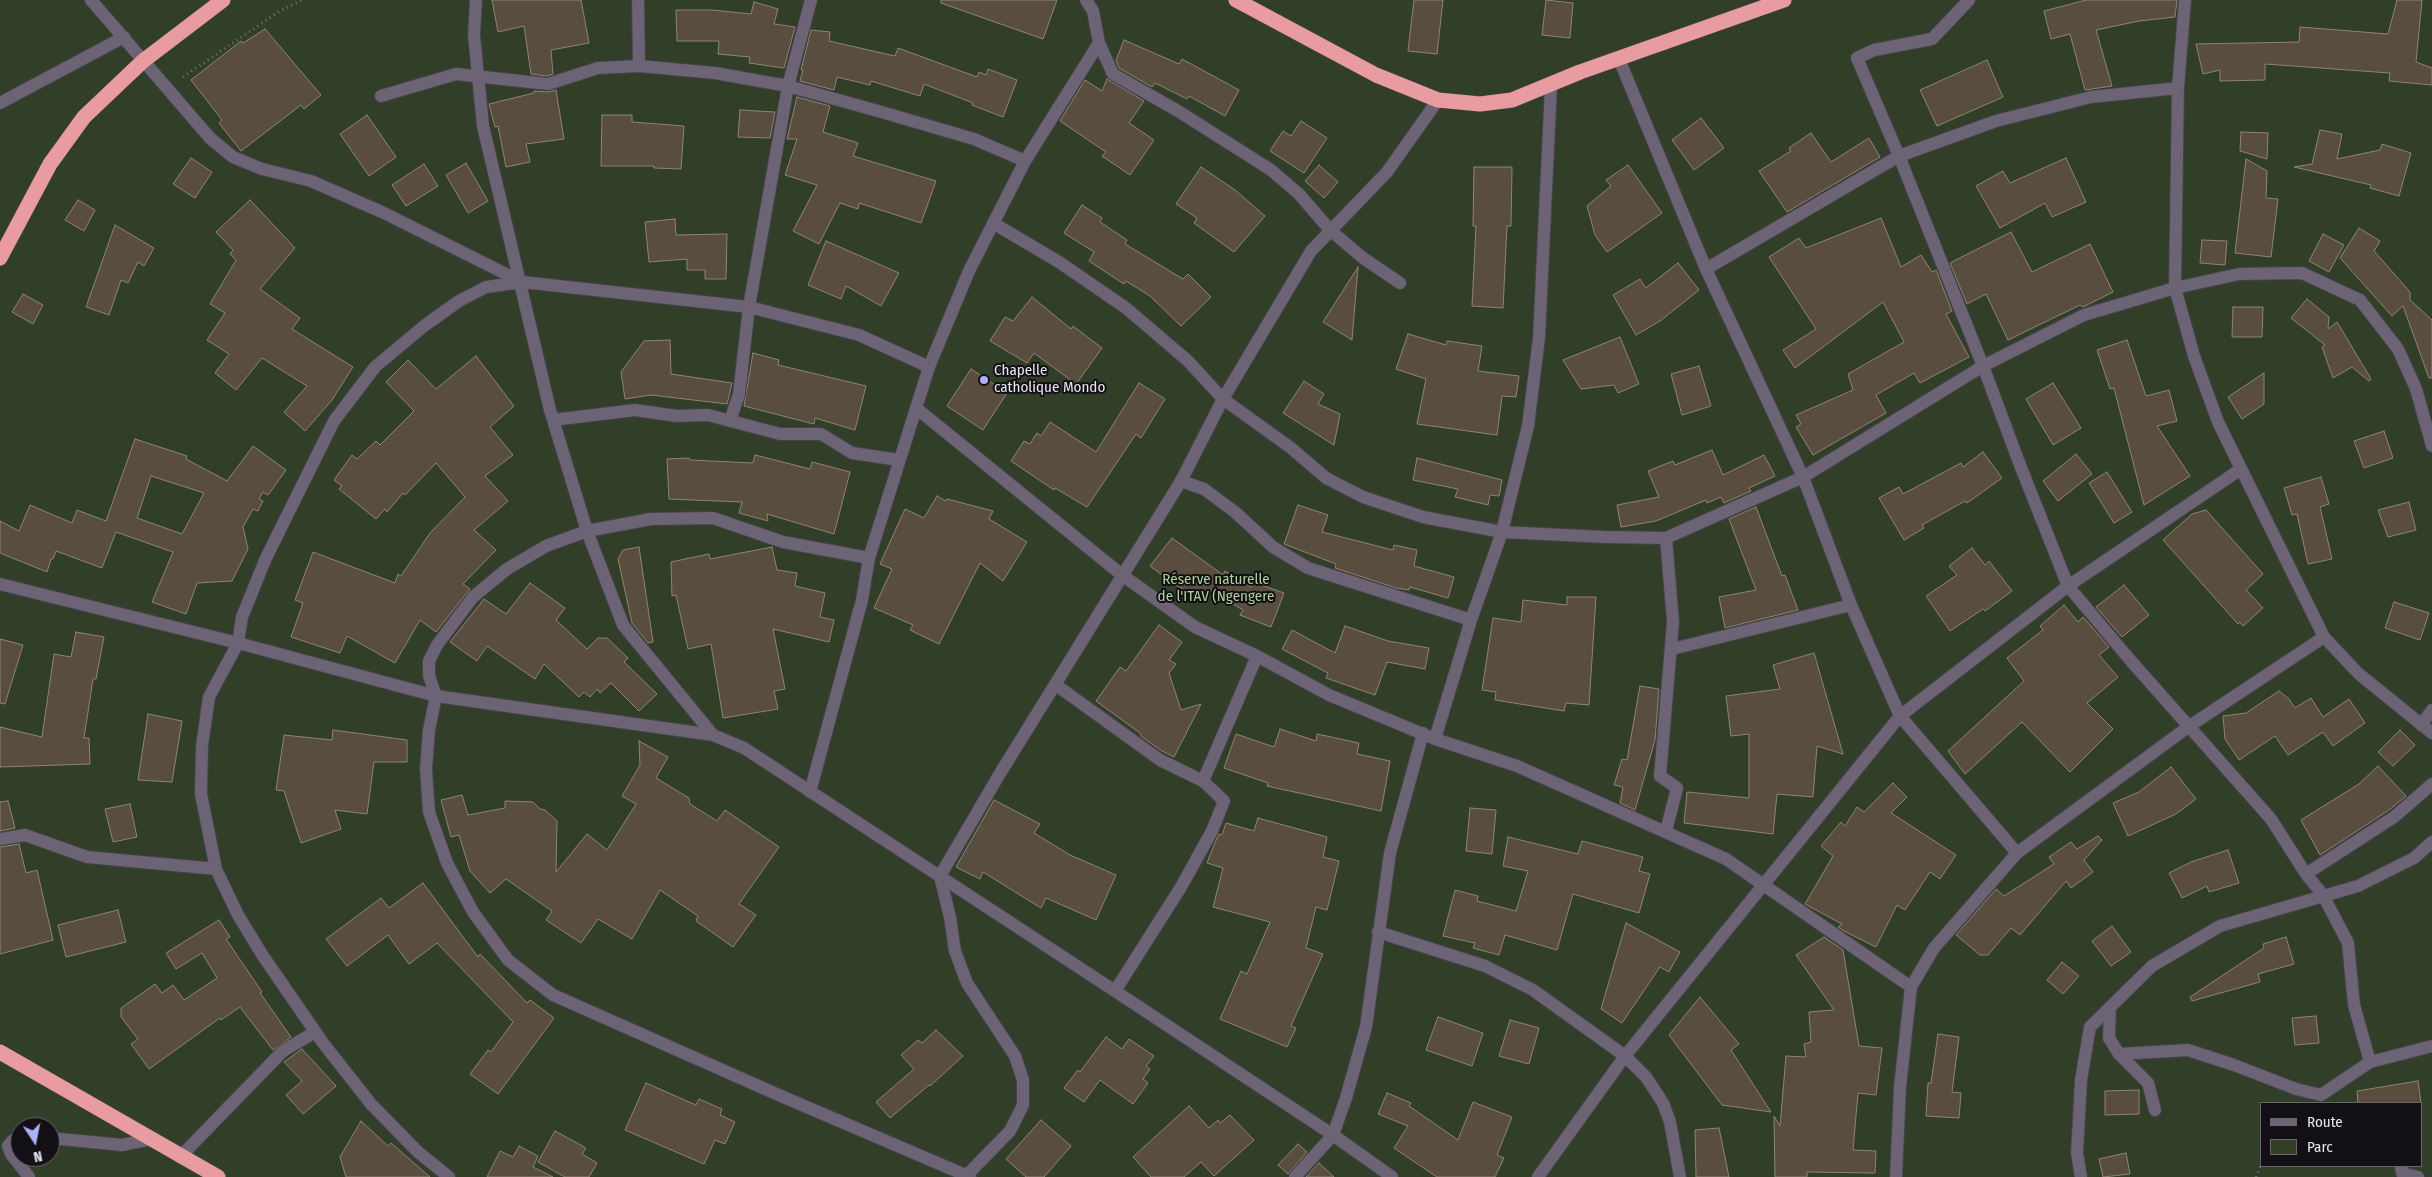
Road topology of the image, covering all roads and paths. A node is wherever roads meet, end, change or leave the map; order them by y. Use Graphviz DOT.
graph roads {
  1 [pos="92,0"];
  2 [pos="223,0"];
  3 [pos="302,0"];
  4 [pos="476,0"];
  5 [pos="638,0"];
  6 [pos="811,0"];
  7 [pos="1086,0"];
  8 [pos="1236,0"];
  9 [pos="1784,0"];
  10 [pos="1969,0"];
  11 [pos="2185,0"];
  12 [pos="124,37"];
  13 [pos="1099,43"];
  14 [pos="1618,59"];
  15 [pos="143,61"];
  16 [pos="639,66"];
  17 [pos="477,77"];
  18 [pos="788,86"];
  19 [pos="1551,86"];
  20 [pos="167,88"];
  21 [pos="2178,88"];
  22 [pos="381,96"];
  23 [pos="1438,100"];
  24 [pos="0,103"];
  25 [pos="1899,156"];
  26 [pos="1025,162"];
  27 [pos="993,224"];
  28 [pos="1330,230"];
  29 [pos="0,258"];
  30 [pos="1706,270"];
  31 [pos="522,282"];
  32 [pos="1400,283"];
  33 [pos="2175,288"];
  34 [pos="749,307"];
  35 [pos="929,366"];
  36 [pos="1983,366"];
  37 [pos="1223,399"];
  38 [pos="916,408"];
  39 [pos="553,420"];
  40 [pos="730,421"];
  41 [pos="2432,446"];
  42 [pos="899,460"];
  43 [pos="2241,469"];
  44 [pos="1803,477"];
  45 [pos="1181,481"];
  46 [pos="587,531"];
  47 [pos="1502,532"];
  48 [pos="1666,538"];
  49 [pos="869,558"];
  50 [pos="1122,576"];
  51 [pos="0,584"];
  52 [pos="2068,586"];
  53 [pos="1851,605"];
  54 [pos="1471,620"];
  55 [pos="2324,637"];
  56 [pos="238,643"];
  57 [pos="1672,649"];
  58 [pos="1258,656"];
  59 [pos="1056,685"];
  60 [pos="436,696"];
  61 [pos="2432,710"];
  62 [pos="1900,716"];
  63 [pos="2421,725"];
  64 [pos="2188,727"];
  65 [pos="1423,732"];
  66 [pos="2432,732"];
  67 [pos="713,735"];
  68 [pos="1435,739"];
  69 [pos="1203,781"];
  70 [pos="2432,784"];
  71 [pos="810,792"];
  72 [pos="1666,831"];
  73 [pos="0,839"];
  74 [pos="2432,842"];
  75 [pos="2017,854"];
  76 [pos="216,869"];
  77 [pos="2306,874"];
  78 [pos="940,876"];
  79 [pos="1763,883"];
  80 [pos="2323,894"];
  81 [pos="1378,932"];
  82 [pos="1911,986"];
  83 [pos="1116,991"];
  84 [pos="2110,1008"];
  85 [pos="315,1032"];
  86 [pos="2432,1046"];
  87 [pos="0,1052"];
  88 [pos="2119,1054"];
  89 [pos="1625,1056"];
  90 [pos="2370,1062"];
  91 [pos="2323,1099"];
  92 [pos="2155,1110"];
  93 [pos="1332,1134"];
  94 [pos="60,1139"];
  95 [pos="152,1139"];
  96 [pos="182,1156"];
  97 [pos="21,1167"];
  98 [pos="2401,1167"];
  99 [pos="967,1176"];
  100 [pos="29,1177"];
  101 [pos="218,1177"];
  102 [pos="449,1177"];
  103 [pos="1294,1177"];
  104 [pos="1392,1177"];
  105 [pos="1538,1177"];
  106 [pos="1680,1177"];
  107 [pos="1896,1177"];
  108 [pos="2081,1177"];
  109 [pos="2418,1177"];
  1 -- 12 [label="street"];
  2 -- 15 [label="highway"];
  3 -- 20 [label="path"];
  4 -- 17 [label="street"];
  5 -- 16 [label="street"];
  6 -- 18 [label="street"];
  7 -- 13 [label="street"];
  8 -- 23 [label="highway"];
  9 -- 14 [label="highway"];
  10 -- 25 [label="street"];
  11 -- 21 [label="street"];
  12 -- 15 [label="street"];
  12 -- 24 [label="street"];
  13 -- 26 [label="street"];
  13 -- 28 [label="street"];
  14 -- 19 [label="highway"];
  14 -- 30 [label="street"];
  15 -- 20 [label="street"];
  15 -- 29 [label="highway"];
  16 -- 17 [label="street"];
  16 -- 18 [label="street"];
  17 -- 22 [label="street"];
  17 -- 31 [label="street"];
  18 -- 26 [label="street"];
  18 -- 34 [label="street"];
  19 -- 23 [label="highway"];
  19 -- 47 [label="street"];
  20 -- 31 [label="street"];
  21 -- 25 [label="street"];
  21 -- 33 [label="street"];
  23 -- 28 [label="street"];
  25 -- 30 [label="street"];
  25 -- 36 [label="street"];
  26 -- 27 [label="street"];
  27 -- 35 [label="street"];
  27 -- 37 [label="street"];
  28 -- 32 [label="street"];
  28 -- 37 [label="street"];
  30 -- 44 [label="street"];
  31 -- 34 [label="street"];
  31 -- 39 [label="street"];
  31 -- 56 [label="street"];
  33 -- 36 [label="street"];
  33 -- 41 [label="street"];
  33 -- 43 [label="street"];
  34 -- 35 [label="street"];
  34 -- 40 [label="street"];
  35 -- 38 [label="street"];
  36 -- 44 [label="street"];
  36 -- 52 [label="street"];
  37 -- 45 [label="street"];
  37 -- 47 [label="street"];
  38 -- 42 [label="street"];
  38 -- 50 [label="street"];
  39 -- 40 [label="street"];
  39 -- 46 [label="street"];
  40 -- 42 [label="street"];
  42 -- 49 [label="street"];
  43 -- 52 [label="street"];
  43 -- 55 [label="street"];
  44 -- 48 [label="street"];
  44 -- 53 [label="street"];
  45 -- 50 [label="street"];
  45 -- 54 [label="street"];
  46 -- 49 [label="street"];
  46 -- 60 [label="street"];
  46 -- 67 [label="street"];
  47 -- 48 [label="street"];
  47 -- 54 [label="street"];
  48 -- 57 [label="street"];
  49 -- 71 [label="street"];
  50 -- 58 [label="street"];
  50 -- 59 [label="street"];
  51 -- 56 [label="street"];
  52 -- 62 [label="street"];
  52 -- 64 [label="street"];
  53 -- 57 [label="street"];
  53 -- 62 [label="street"];
  54 -- 68 [label="street"];
  55 -- 63 [label="street"];
  55 -- 64 [label="street"];
  56 -- 60 [label="street"];
  56 -- 76 [label="street"];
  57 -- 72 [label="street"];
  58 -- 65 [label="street"];
  58 -- 69 [label="street"];
  59 -- 69 [label="street"];
  59 -- 78 [label="street"];
  60 -- 67 [label="street"];
  60 -- 99 [label="street"];
  61 -- 63 [label="street"];
  62 -- 75 [label="street"];
  62 -- 79 [label="street"];
  63 -- 66 [label="street"];
  64 -- 75 [label="street"];
  64 -- 77 [label="street"];
  65 -- 68 [label="street"];
  65 -- 81 [label="street"];
  67 -- 71 [label="street"];
  68 -- 72 [label="street"];
  69 -- 83 [label="street"];
  70 -- 77 [label="street"];
  71 -- 78 [label="street"];
  72 -- 79 [label="street"];
  73 -- 76 [label="street"];
  74 -- 80 [label="street"];
  75 -- 82 [label="street"];
  76 -- 85 [label="street"];
  77 -- 80 [label="street"];
  78 -- 83 [label="street"];
  78 -- 99 [label="street"];
  79 -- 82 [label="street"];
  79 -- 89 [label="street"];
  80 -- 84 [label="street"];
  80 -- 90 [label="street"];
  81 -- 89 [label="street"];
  81 -- 93 [label="street"];
  82 -- 107 [label="street"];
  83 -- 93 [label="street"];
  84 -- 88 [label="street"];
  84 -- 108 [label="street"];
  85 -- 96 [label="street"];
  85 -- 102 [label="street"];
  86 -- 90 [label="street"];
  87 -- 95 [label="highway"];
  88 -- 91 [label="street"];
  88 -- 92 [label="street"];
  89 -- 105 [label="street"];
  89 -- 106 [label="street"];
  90 -- 91 [label="street"];
  93 -- 103 [label="street"];
  93 -- 104 [label="street"];
  94 -- 95 [label="street"];
  95 -- 96 [label="highway"];
  96 -- 101 [label="highway"];
  97 -- 100 [label="street"];
  98 -- 109 [label="street"];
}
